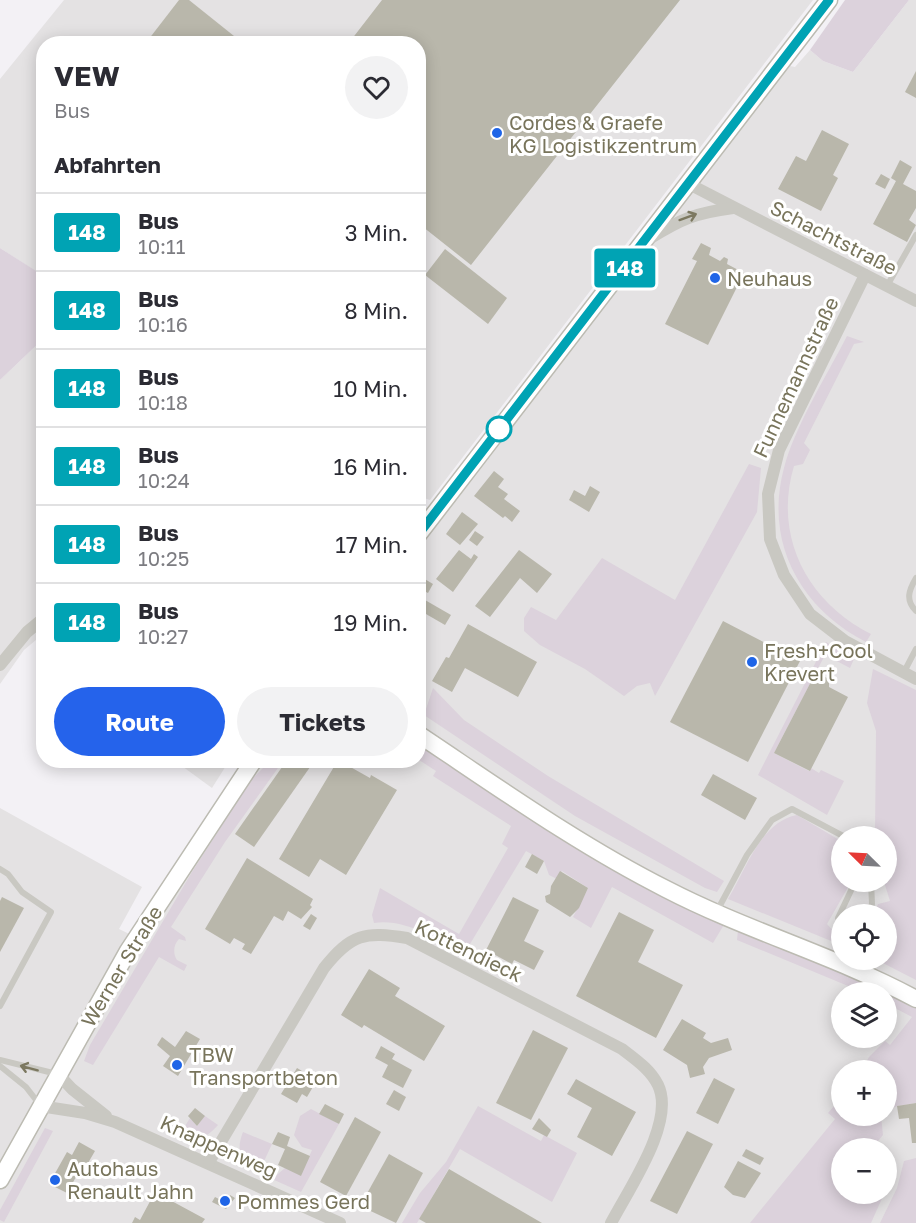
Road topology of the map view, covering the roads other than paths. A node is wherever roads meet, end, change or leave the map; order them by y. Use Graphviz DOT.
graph roads {
  1 [pos="829,0"];
  2 [pos="689,184"];
  3 [pos="734,208"];
  4 [pos="916,236"];
  5 [pos="647,240"];
  6 [pos="865,275"];
  7 [pos="887,286"];
  8 [pos="916,301"];
  9 [pos="426,525"];
  10 [pos="916,578"];
  11 [pos="916,611"];
  12 [pos="36,625"];
  13 [pos="916,649"];
  14 [pos="5,653"];
  15 [pos="0,665"];
  16 [pos="904,673"];
  17 [pos="916,679"];
  18 [pos="426,739"];
  19 [pos="249,768"];
  20 [pos="831,830"];
  21 [pos="0,869"];
  22 [pos="716,911"];
  23 [pos="916,999"];
  24 [pos="0,1006"];
  25 [pos="0,1060"];
  26 [pos="0,1066"];
  27 [pos="58,1074"];
  28 [pos="40,1106"];
  29 [pos="115,1122"];
  30 [pos="209,1162"];
  31 [pos="0,1180"];
  32 [pos="340,1223"];
  33 [pos="611,1223"];
  1 -- 2 [label="main road"];
  2 -- 3 [label="street, Schachtstraße"];
  2 -- 5 [label="main road"];
  5 -- 3 [label="street, one-way"];
  3 -- 6 [label="street, Schachtstraße"];
  4 -- 7 [label="lane"];
  5 -- 9 [label="main road"];
  6 -- 7 [label="street, Schachtstraße"];
  6 -- 16 [label="street, Funnemannstraße"];
  7 -- 8 [label="street, Schachtstraße"];
  10 -- 11 [label="lane"];
  12 -- 14 [label="street"];
  13 -- 16 [label="lane"];
  14 -- 15 [label="street"];
  16 -- 17 [label="street, Funnemannstraße"];
  18 -- 22 [label="main road"];
  19 -- 27 [label="main road, Werner Straße"];
  20 -- 22 [label="lane"];
  21 -- 24 [label="lane"];
  22 -- 23 [label="main road"];
  27 -- 25 [label="lane, one-way"];
  26 -- 28 [label="lane"];
  27 -- 28 [label="main road, Werner Straße"];
  27 -- 29 [label="street, Knappenweg"];
  28 -- 29 [label="street, Knappenweg"];
  28 -- 31 [label="main road, Werner Straße"];
  29 -- 30 [label="street, Knappenweg"];
  30 -- 32 [label="street, Knappenweg"];
  30 -- 33 [label="street, Kottendieck"];
}
